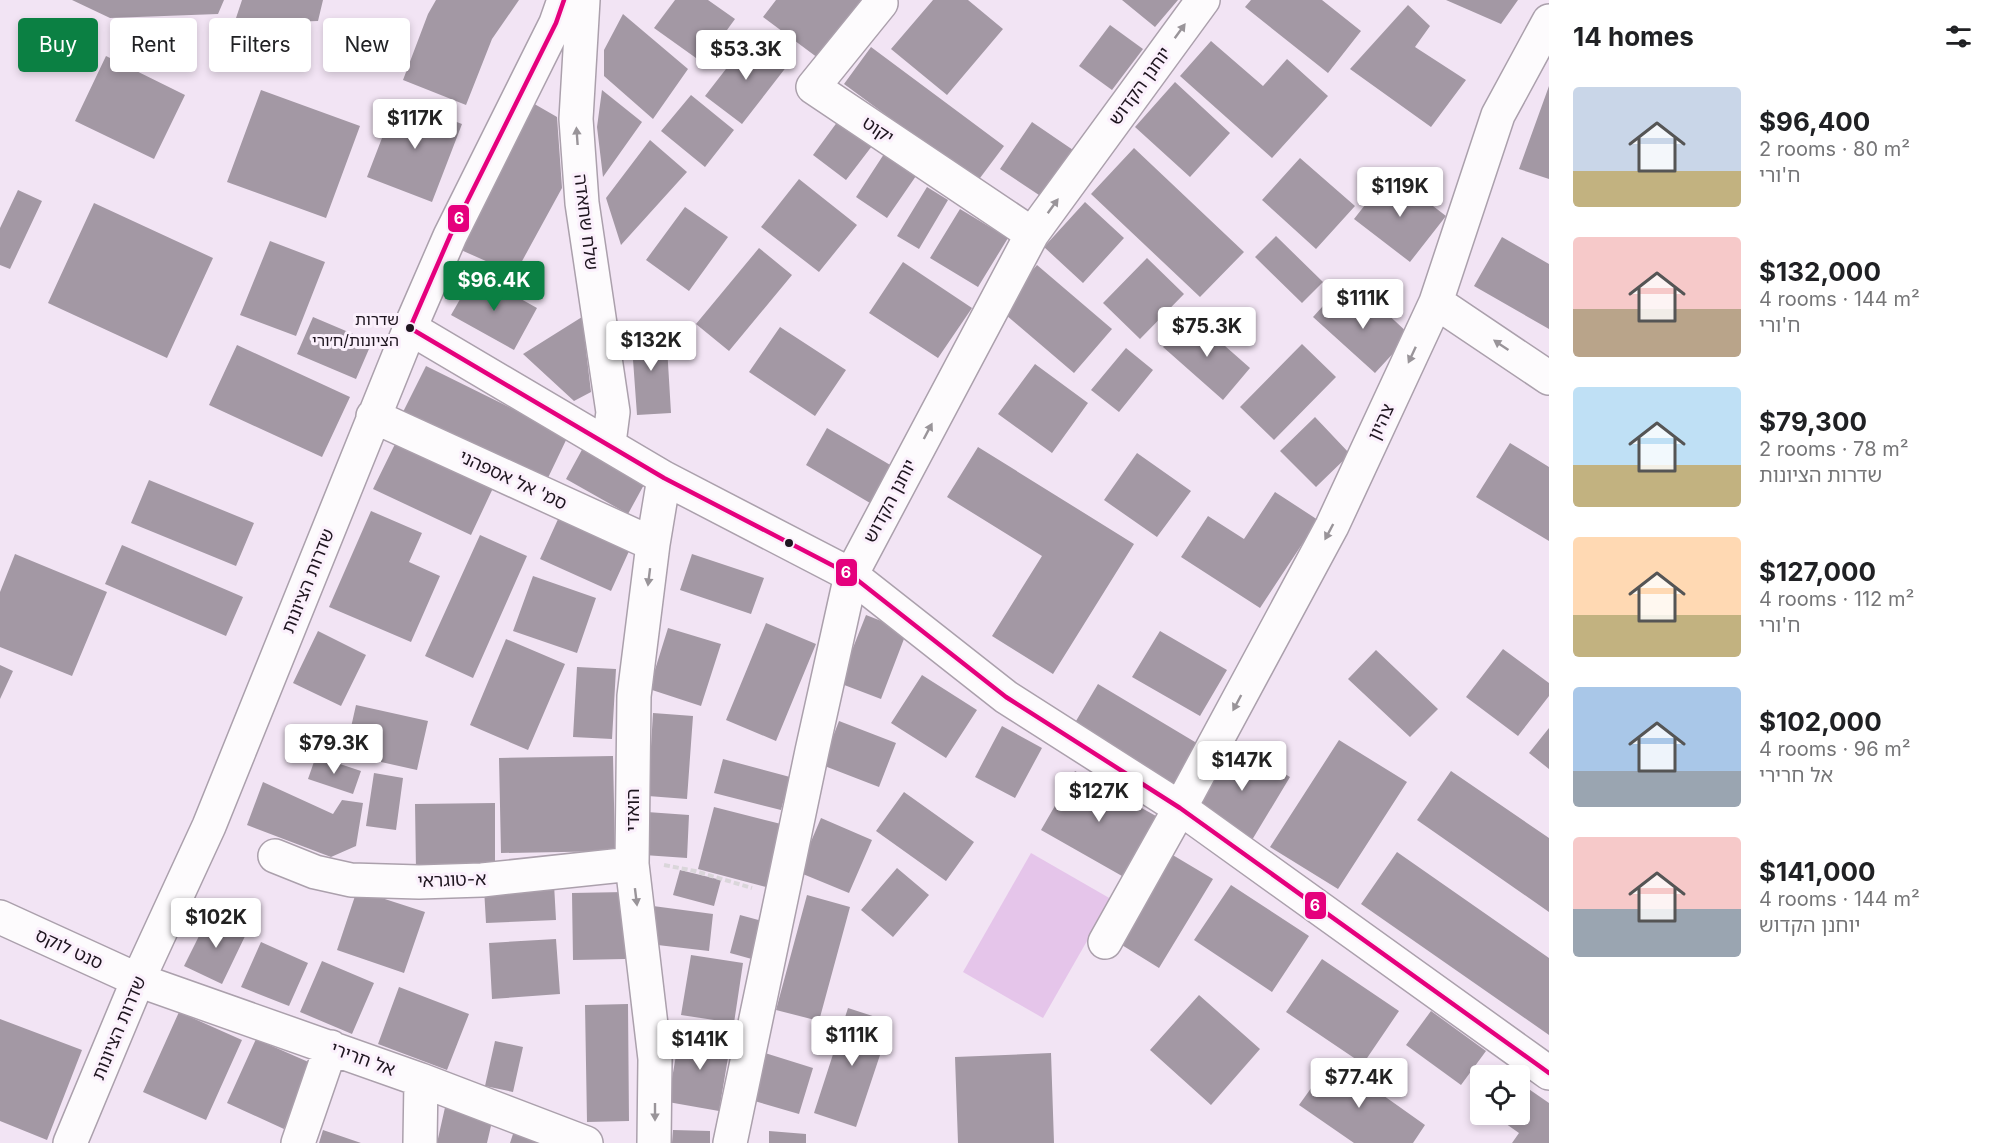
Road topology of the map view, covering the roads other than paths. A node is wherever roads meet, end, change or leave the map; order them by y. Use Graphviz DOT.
graph roads {
  1 [pos="583,0"];
  2 [pos="1203,0"];
  3 [pos="882,3"];
  4 [pos="565,8"];
  5 [pos="1549,21"];
  6 [pos="1032,234"];
  7 [pos="1436,302"];
  8 [pos="410,328"];
  9 [pos="1549,378"];
  10 [pos="373,416"];
  11 [pos="609,443"];
  12 [pos="664,478"];
  13 [pos="653,544"];
  14 [pos="851,575"];
  15 [pos="1180,808"];
  16 [pos="274,856"];
  17 [pos="632,864"];
  18 [pos="0,917"];
  19 [pos="1105,942"];
  20 [pos="138,980"];
  21 [pos="331,1047"];
  22 [pos="1549,1073"];
  23 [pos="421,1080"];
  24 [pos="70,1143"];
  25 [pos="297,1143"];
  26 [pos="420,1143"];
  27 [pos="586,1143"];
  28 [pos="654,1143"];
  29 [pos="730,1143"];
  11 -- 1 [label="street, שלח שחאדה, one-way"];
  6 -- 2 [label="street, יוחנן הקדוש, one-way"];
  3 -- 6 [label="street, יקוט"];
  4 -- 8 [label="street, שדרות הציונות"];
  5 -- 7 [label="street, צהיון"];
  14 -- 6 [label="street, יוחנן הקדוש, one-way"];
  9 -- 7 [label="street, one-way"];
  7 -- 15 [label="street, צהיון, one-way"];
  8 -- 10 [label="street, שדרות הציונות"];
  8 -- 11 [label="street"];
  10 -- 13 [label="street, סמ' אל אספהני"];
  10 -- 20 [label="street, שדרות הציונות"];
  11 -- 12 [label="street"];
  12 -- 13 [label="street, הואדי"];
  12 -- 14 [label="street"];
  13 -- 17 [label="street, הואדי, one-way"];
  14 -- 15 [label="street"];
  14 -- 29 [label="street, יוחנן הקדוש"];
  15 -- 19 [label="street, צהיון"];
  15 -- 22 [label="street"];
  16 -- 17 [label="street, א-טוגראי"];
  17 -- 28 [label="street, הואדי, one-way"];
  18 -- 20 [label="street, סנט לוקס"];
  20 -- 21 [label="street, אל חרירי"];
  20 -- 24 [label="street, שדרות הציונות"];
  21 -- 23 [label="street, אל חרירי"];
  21 -- 25 [label="street"];
  23 -- 26 [label="street"];
  23 -- 27 [label="street, אל חרירי"];
}
